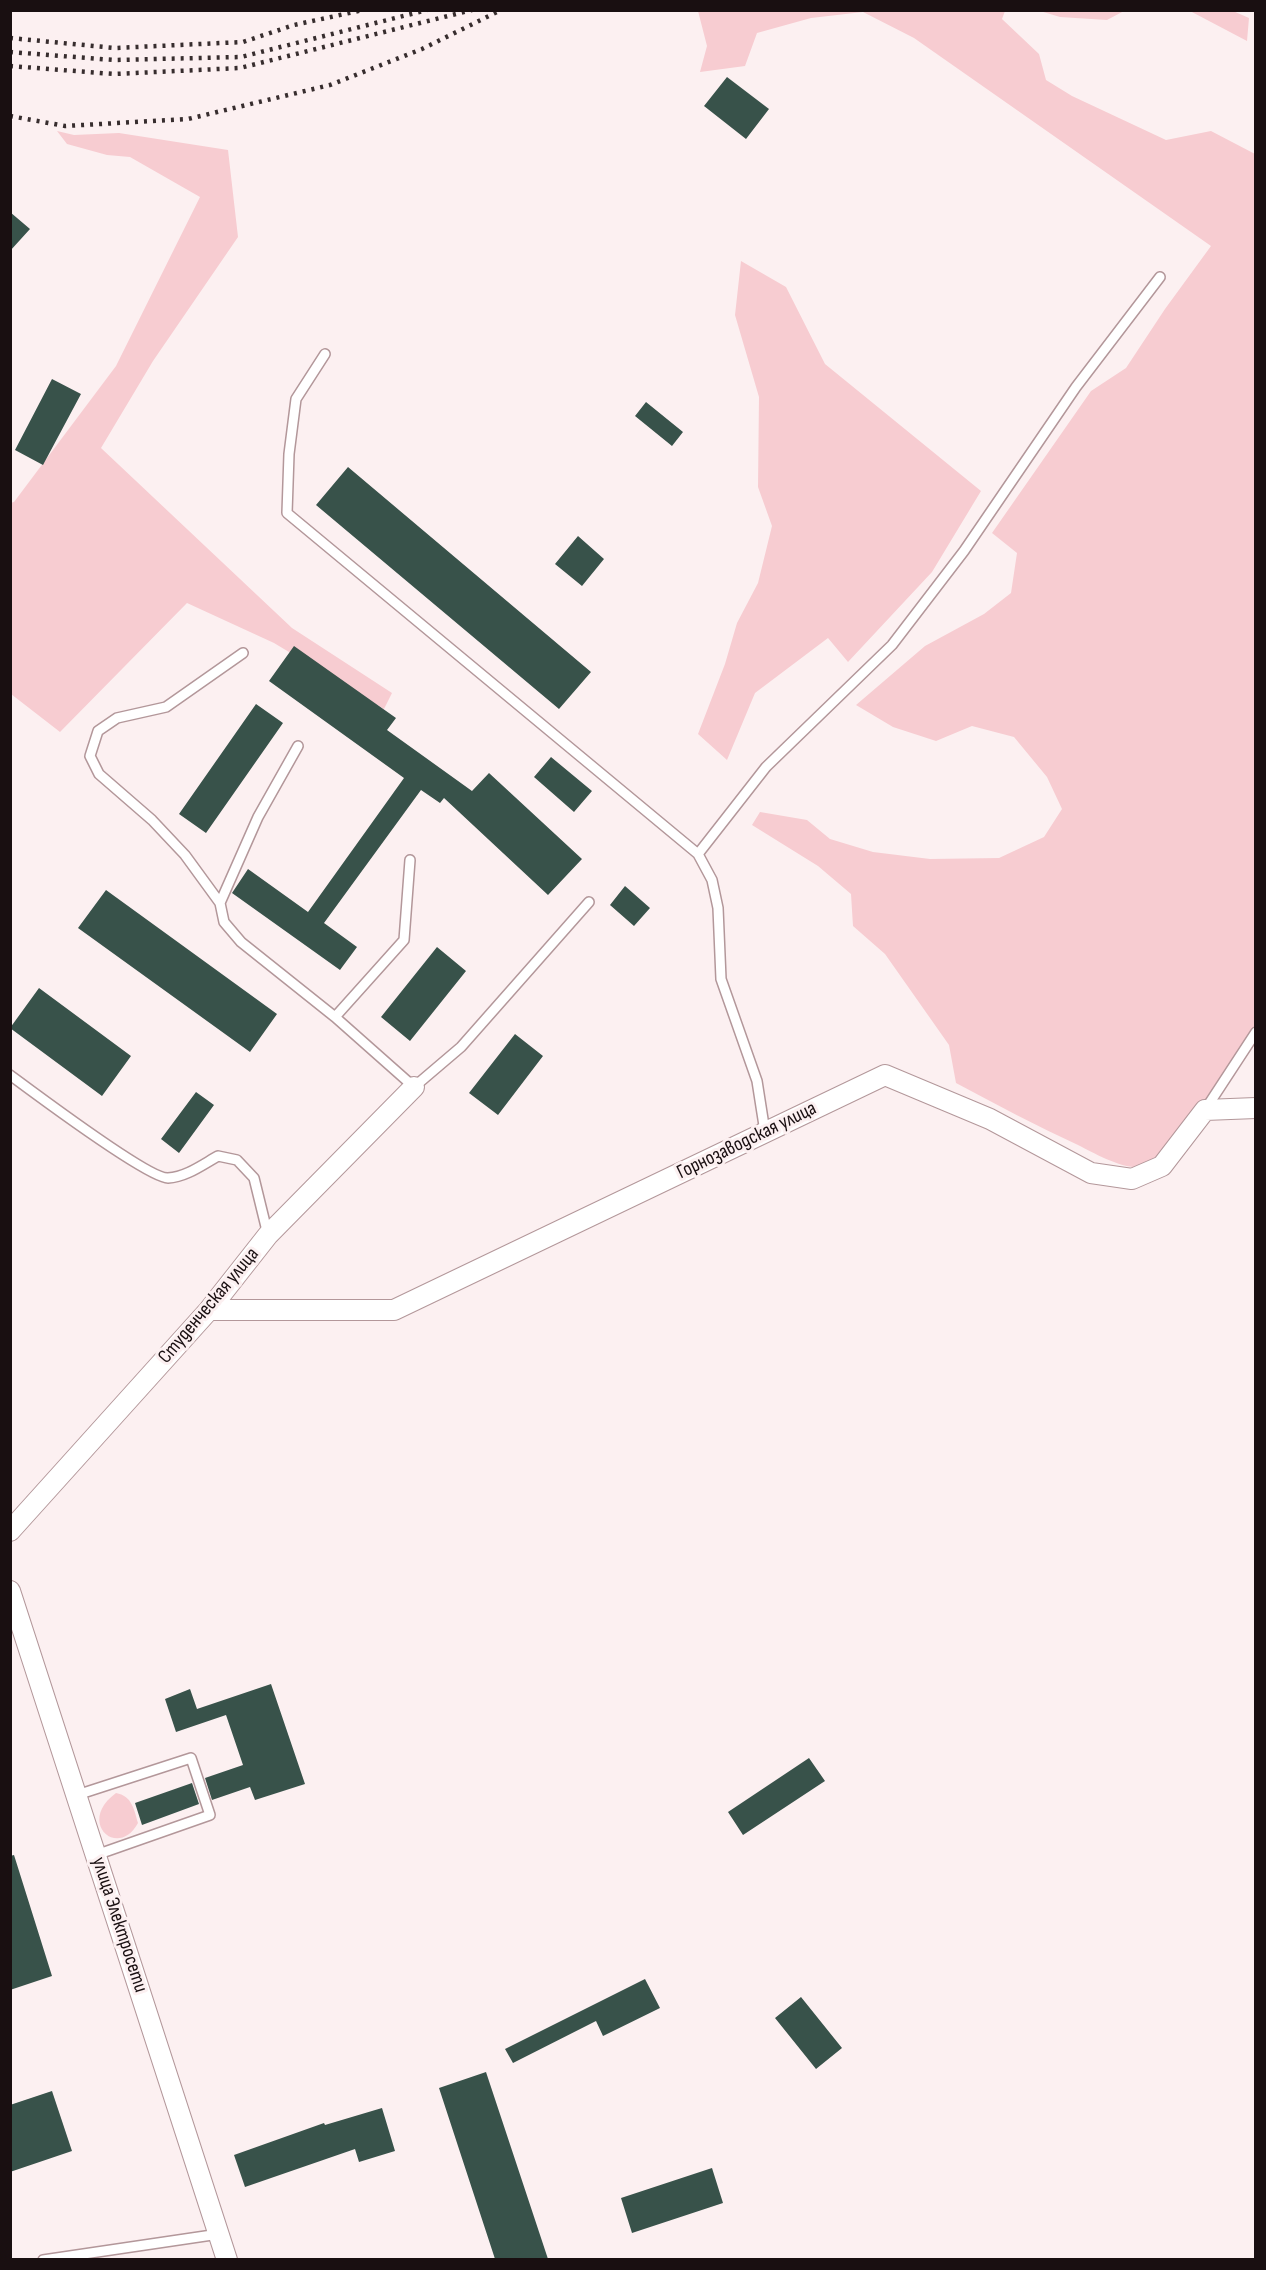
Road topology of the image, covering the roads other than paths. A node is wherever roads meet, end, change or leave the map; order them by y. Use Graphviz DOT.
graph roads {
  1 [pos="1160,277"];
  2 [pos="325,354"];
  3 [pos="243,653"];
  4 [pos="298,746"];
  5 [pos="698,854"];
  6 [pos="410,860"];
  7 [pos="589,902"];
  8 [pos="220,903"];
  9 [pos="335,1017"];
  10 [pos="1256,1032"];
  11 [pos="10,1076"];
  12 [pos="414,1087"];
  13 [pos="1256,1108"];
  14 [pos="1205,1110"];
  15 [pos="765,1132"];
  16 [pos="268,1234"];
  17 [pos="209,1310"];
  18 [pos="10,1531"];
  19 [pos="10,1592"];
  20 [pos="76,1795"];
  21 [pos="96,1855"];
  22 [pos="219,2234"];
  23 [pos="43,2259"];
  24 [pos="227,2259"];
  1 -- 5 [label="lane"];
  2 -- 5 [label="lane"];
  3 -- 8 [label="lane"];
  4 -- 8 [label="lane"];
  5 -- 15 [label="lane"];
  6 -- 9 [label="lane"];
  7 -- 12 [label="lane"];
  8 -- 9 [label="lane"];
  9 -- 12 [label="lane"];
  10 -- 14 [label="lane"];
  11 -- 16 [label="lane"];
  12 -- 16 [label="street, Студенческая улица"];
  13 -- 14 [label="street"];
  14 -- 15 [label="street, Горнозаводская улица"];
  15 -- 17 [label="street, Горнозаводская улица"];
  16 -- 17 [label="street, Студенческая улица"];
  17 -- 18 [label="street, Студенческая улица"];
  19 -- 20 [label="street, улица Электросети"];
  20 -- 21 [label="street, улица Электросети"];
  20 -- 21 [label="lane"];
  21 -- 22 [label="street, улица Электросети"];
  22 -- 23 [label="lane"];
  22 -- 24 [label="street, улица Электросети"];
}
